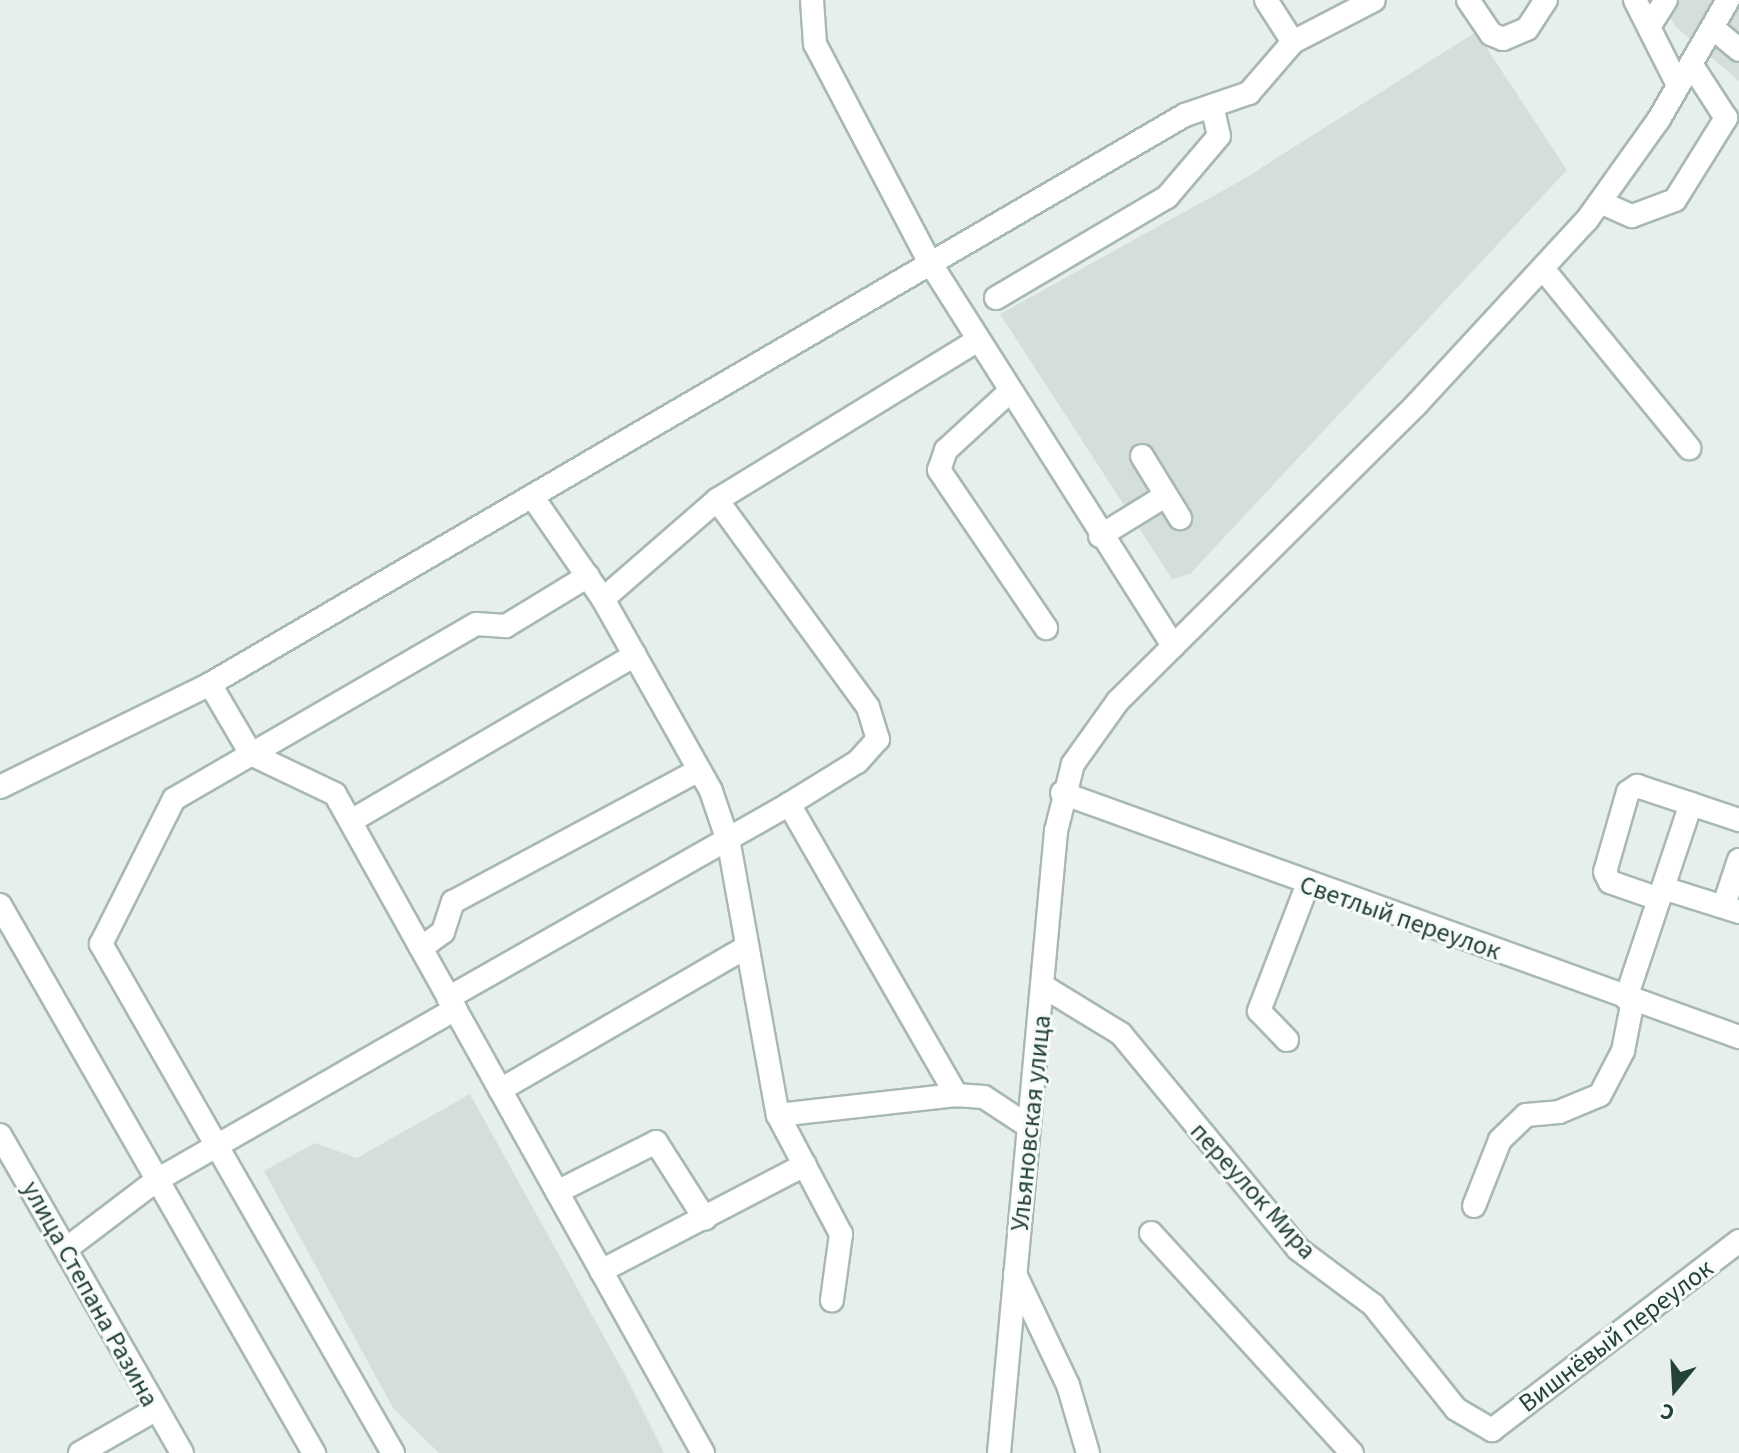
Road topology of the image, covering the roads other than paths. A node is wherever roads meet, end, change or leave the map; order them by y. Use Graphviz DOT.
graph roads {
  1 [pos="812,0"];
  2 [pos="1266,0"];
  3 [pos="1374,0"];
  4 [pos="1468,0"];
  5 [pos="1546,0"];
  6 [pos="1635,0"];
  7 [pos="1666,0"];
  8 [pos="1728,0"];
  9 [pos="1649,27"];
  10 [pos="1713,28"];
  11 [pos="1293,42"];
  12 [pos="1739,50"];
  13 [pos="1691,64"];
  14 [pos="1678,85"];
  15 [pos="1212,106"];
  16 [pos="1600,202"];
  17 [pos="929,261"];
  18 [pos="1544,270"];
  19 [pos="996,298"];
  20 [pos="975,342"];
  21 [pos="1007,394"];
  22 [pos="1689,448"];
  23 [pos="1142,456"];
  24 [pos="532,496"];
  25 [pos="1165,496"];
  26 [pos="717,500"];
  27 [pos="1180,518"];
  28 [pos="1100,536"];
  29 [pos="588,576"];
  30 [pos="603,599"];
  31 [pos="1046,628"];
  32 [pos="1173,646"];
  33 [pos="635,655"];
  34 [pos="210,684"];
  35 [pos="251,754"];
  36 [pos="699,770"];
  37 [pos="0,787"];
  38 [pos="1062,793"];
  39 [pos="789,804"];
  40 [pos="1691,804"];
  41 [pos="1739,820"];
  42 [pos="351,821"];
  43 [pos="729,844"];
  44 [pos="1739,860"];
  45 [pos="1307,886"];
  46 [pos="1661,894"];
  47 [pos="0,905"];
  48 [pos="1732,905"];
  49 [pos="421,948"];
  50 [pos="745,948"];
  51 [pos="1046,988"];
  52 [pos="1630,999"];
  53 [pos="452,1004"];
  54 [pos="1739,1037"];
  55 [pos="1287,1040"];
  56 [pos="500,1090"];
  57 [pos="956,1095"];
  58 [pos="778,1115"];
  59 [pos="1028,1126"];
  60 [pos="0,1135"];
  61 [pos="219,1145"];
  62 [pos="805,1165"];
  63 [pos="157,1180"];
  64 [pos="557,1192"];
  65 [pos="1474,1206"];
  66 [pos="705,1219"];
  67 [pos="1151,1233"];
  68 [pos="1739,1241"];
  69 [pos="66,1249"];
  70 [pos="601,1271"];
  71 [pos="1015,1274"];
  72 [pos="832,1300"];
  73 [pos="155,1410"];
  74 [pos="1492,1430"];
  75 [pos="385,1450"];
  76 [pos="80,1453"];
  77 [pos="182,1453"];
  78 [pos="314,1453"];
  79 [pos="703,1453"];
  80 [pos="999,1453"];
  81 [pos="1088,1453"];
  82 [pos="1352,1453"];
  1 -- 17 [label="street"];
  2 -- 11 [label="street"];
  3 -- 11 [label="street"];
  4 -- 5 [label="street"];
  6 -- 9 [label="street"];
  7 -- 9 [label="street"];
  8 -- 10 [label="street, Ульяновская улица"];
  9 -- 14 [label="street"];
  10 -- 12 [label="street"];
  10 -- 13 [label="street, Ульяновская улица"];
  11 -- 15 [label="street"];
  13 -- 14 [label="street, Ульяновская улица"];
  13 -- 16 [label="street"];
  14 -- 16 [label="street, Ульяновская улица"];
  15 -- 17 [label="street"];
  15 -- 19 [label="street"];
  16 -- 18 [label="street, Ульяновская улица"];
  17 -- 20 [label="street"];
  17 -- 24 [label="street"];
  18 -- 22 [label="street"];
  18 -- 32 [label="street, Ульяновская улица"];
  20 -- 21 [label="street"];
  20 -- 26 [label="street"];
  21 -- 28 [label="street"];
  21 -- 31 [label="street"];
  23 -- 25 [label="street"];
  24 -- 29 [label="street"];
  24 -- 34 [label="street"];
  25 -- 27 [label="street"];
  25 -- 28 [label="street"];
  26 -- 30 [label="street"];
  26 -- 39 [label="street"];
  28 -- 32 [label="street"];
  29 -- 30 [label="street"];
  29 -- 35 [label="street"];
  30 -- 33 [label="street"];
  32 -- 38 [label="street, Ульяновская улица"];
  33 -- 36 [label="street"];
  33 -- 42 [label="street"];
  34 -- 35 [label="street"];
  34 -- 37 [label="street"];
  35 -- 42 [label="street"];
  35 -- 61 [label="street"];
  36 -- 43 [label="street"];
  36 -- 49 [label="street"];
  38 -- 45 [label="street, Светлый переулок"];
  38 -- 51 [label="street, Ульяновская улица"];
  39 -- 43 [label="street"];
  39 -- 57 [label="street"];
  40 -- 41 [label="street"];
  40 -- 46 [label="street"];
  40 -- 46 [label="street"];
  42 -- 49 [label="street"];
  43 -- 50 [label="street"];
  43 -- 53 [label="street"];
  44 -- 48 [label="street"];
  45 -- 52 [label="street, Светлый переулок"];
  45 -- 55 [label="street"];
  46 -- 48 [label="street"];
  46 -- 52 [label="street"];
  47 -- 63 [label="street"];
  49 -- 53 [label="street"];
  50 -- 56 [label="street"];
  50 -- 58 [label="street"];
  51 -- 59 [label="street, Ульяновская улица"];
  51 -- 74 [label="street, переулок Мира"];
  52 -- 54 [label="street, Светлый переулок"];
  52 -- 65 [label="street"];
  53 -- 56 [label="street"];
  53 -- 61 [label="street"];
  56 -- 64 [label="street"];
  57 -- 58 [label="street"];
  57 -- 59 [label="street"];
  58 -- 62 [label="street"];
  59 -- 71 [label="street, Ульяновская улица"];
  60 -- 69 [label="street, улица Степана Разина"];
  61 -- 63 [label="street"];
  61 -- 75 [label="street"];
  62 -- 66 [label="street"];
  62 -- 72 [label="street"];
  63 -- 69 [label="street"];
  63 -- 78 [label="street"];
  64 -- 66 [label="street"];
  64 -- 70 [label="street"];
  66 -- 70 [label="street"];
  67 -- 82 [label="street"];
  68 -- 74 [label="street, Вишнёвый переулок"];
  69 -- 73 [label="street, улица Степана Разина"];
  70 -- 79 [label="street"];
  71 -- 80 [label="street, Ульяновская улица"];
  71 -- 81 [label="street"];
  73 -- 76 [label="street"];
  73 -- 77 [label="street, улица Степана Разина"];
}
